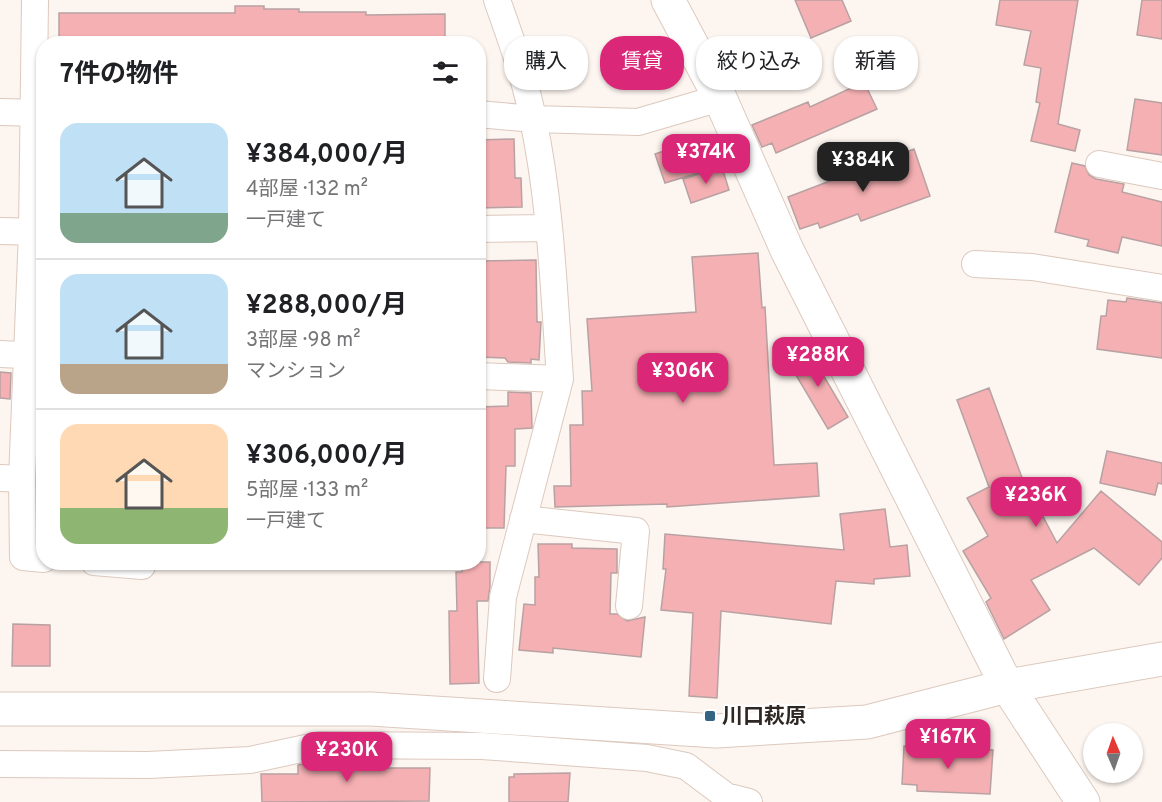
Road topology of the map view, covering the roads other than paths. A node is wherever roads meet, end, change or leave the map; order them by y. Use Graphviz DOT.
graph roads {
  1 [pos="35,0"];
  2 [pos="497,0"];
  3 [pos="668,0"];
  4 [pos="36,36"];
  5 [pos="720,98"];
  6 [pos="0,112"];
  7 [pos="36,113"];
  8 [pos="486,115"];
  9 [pos="534,119"];
  10 [pos="1099,164"];
  11 [pos="1162,176"];
  12 [pos="549,228"];
  13 [pos="486,229"];
  14 [pos="0,231"];
  15 [pos="36,232"];
  16 [pos="36,248"];
  17 [pos="975,264"];
  18 [pos="1162,288"];
  19 [pos="23,355"];
  20 [pos="486,376"];
  21 [pos="560,379"];
  22 [pos="11,478"];
  23 [pos="523,519"];
  24 [pos="36,558"];
  25 [pos="629,606"];
  26 [pos="1162,659"];
  27 [pos="497,679"];
  28 [pos="1007,686"];
  29 [pos="0,709"];
  30 [pos="0,764"];
  31 [pos="749,802"];
  32 [pos="1082,802"];
  1 -- 4 [label="street"];
  2 -- 9 [label="street"];
  3 -- 5 [label="street"];
  5 -- 9 [label="street"];
  5 -- 28 [label="street"];
  6 -- 7 [label="street"];
  8 -- 9 [label="street"];
  9 -- 12 [label="street"];
  10 -- 11 [label="street"];
  12 -- 13 [label="street"];
  12 -- 21 [label="street"];
  14 -- 15 [label="street"];
  16 -- 19 [label="street"];
  17 -- 18 [label="street"];
  19 -- 22 [label="street"];
  20 -- 21 [label="street"];
  21 -- 23 [label="street"];
  22 -- 24 [label="street"];
  23 -- 25 [label="street"];
  23 -- 27 [label="street"];
  26 -- 28 [label="street"];
  28 -- 29 [label="street"];
  28 -- 32 [label="street"];
  30 -- 31 [label="street"];
}
